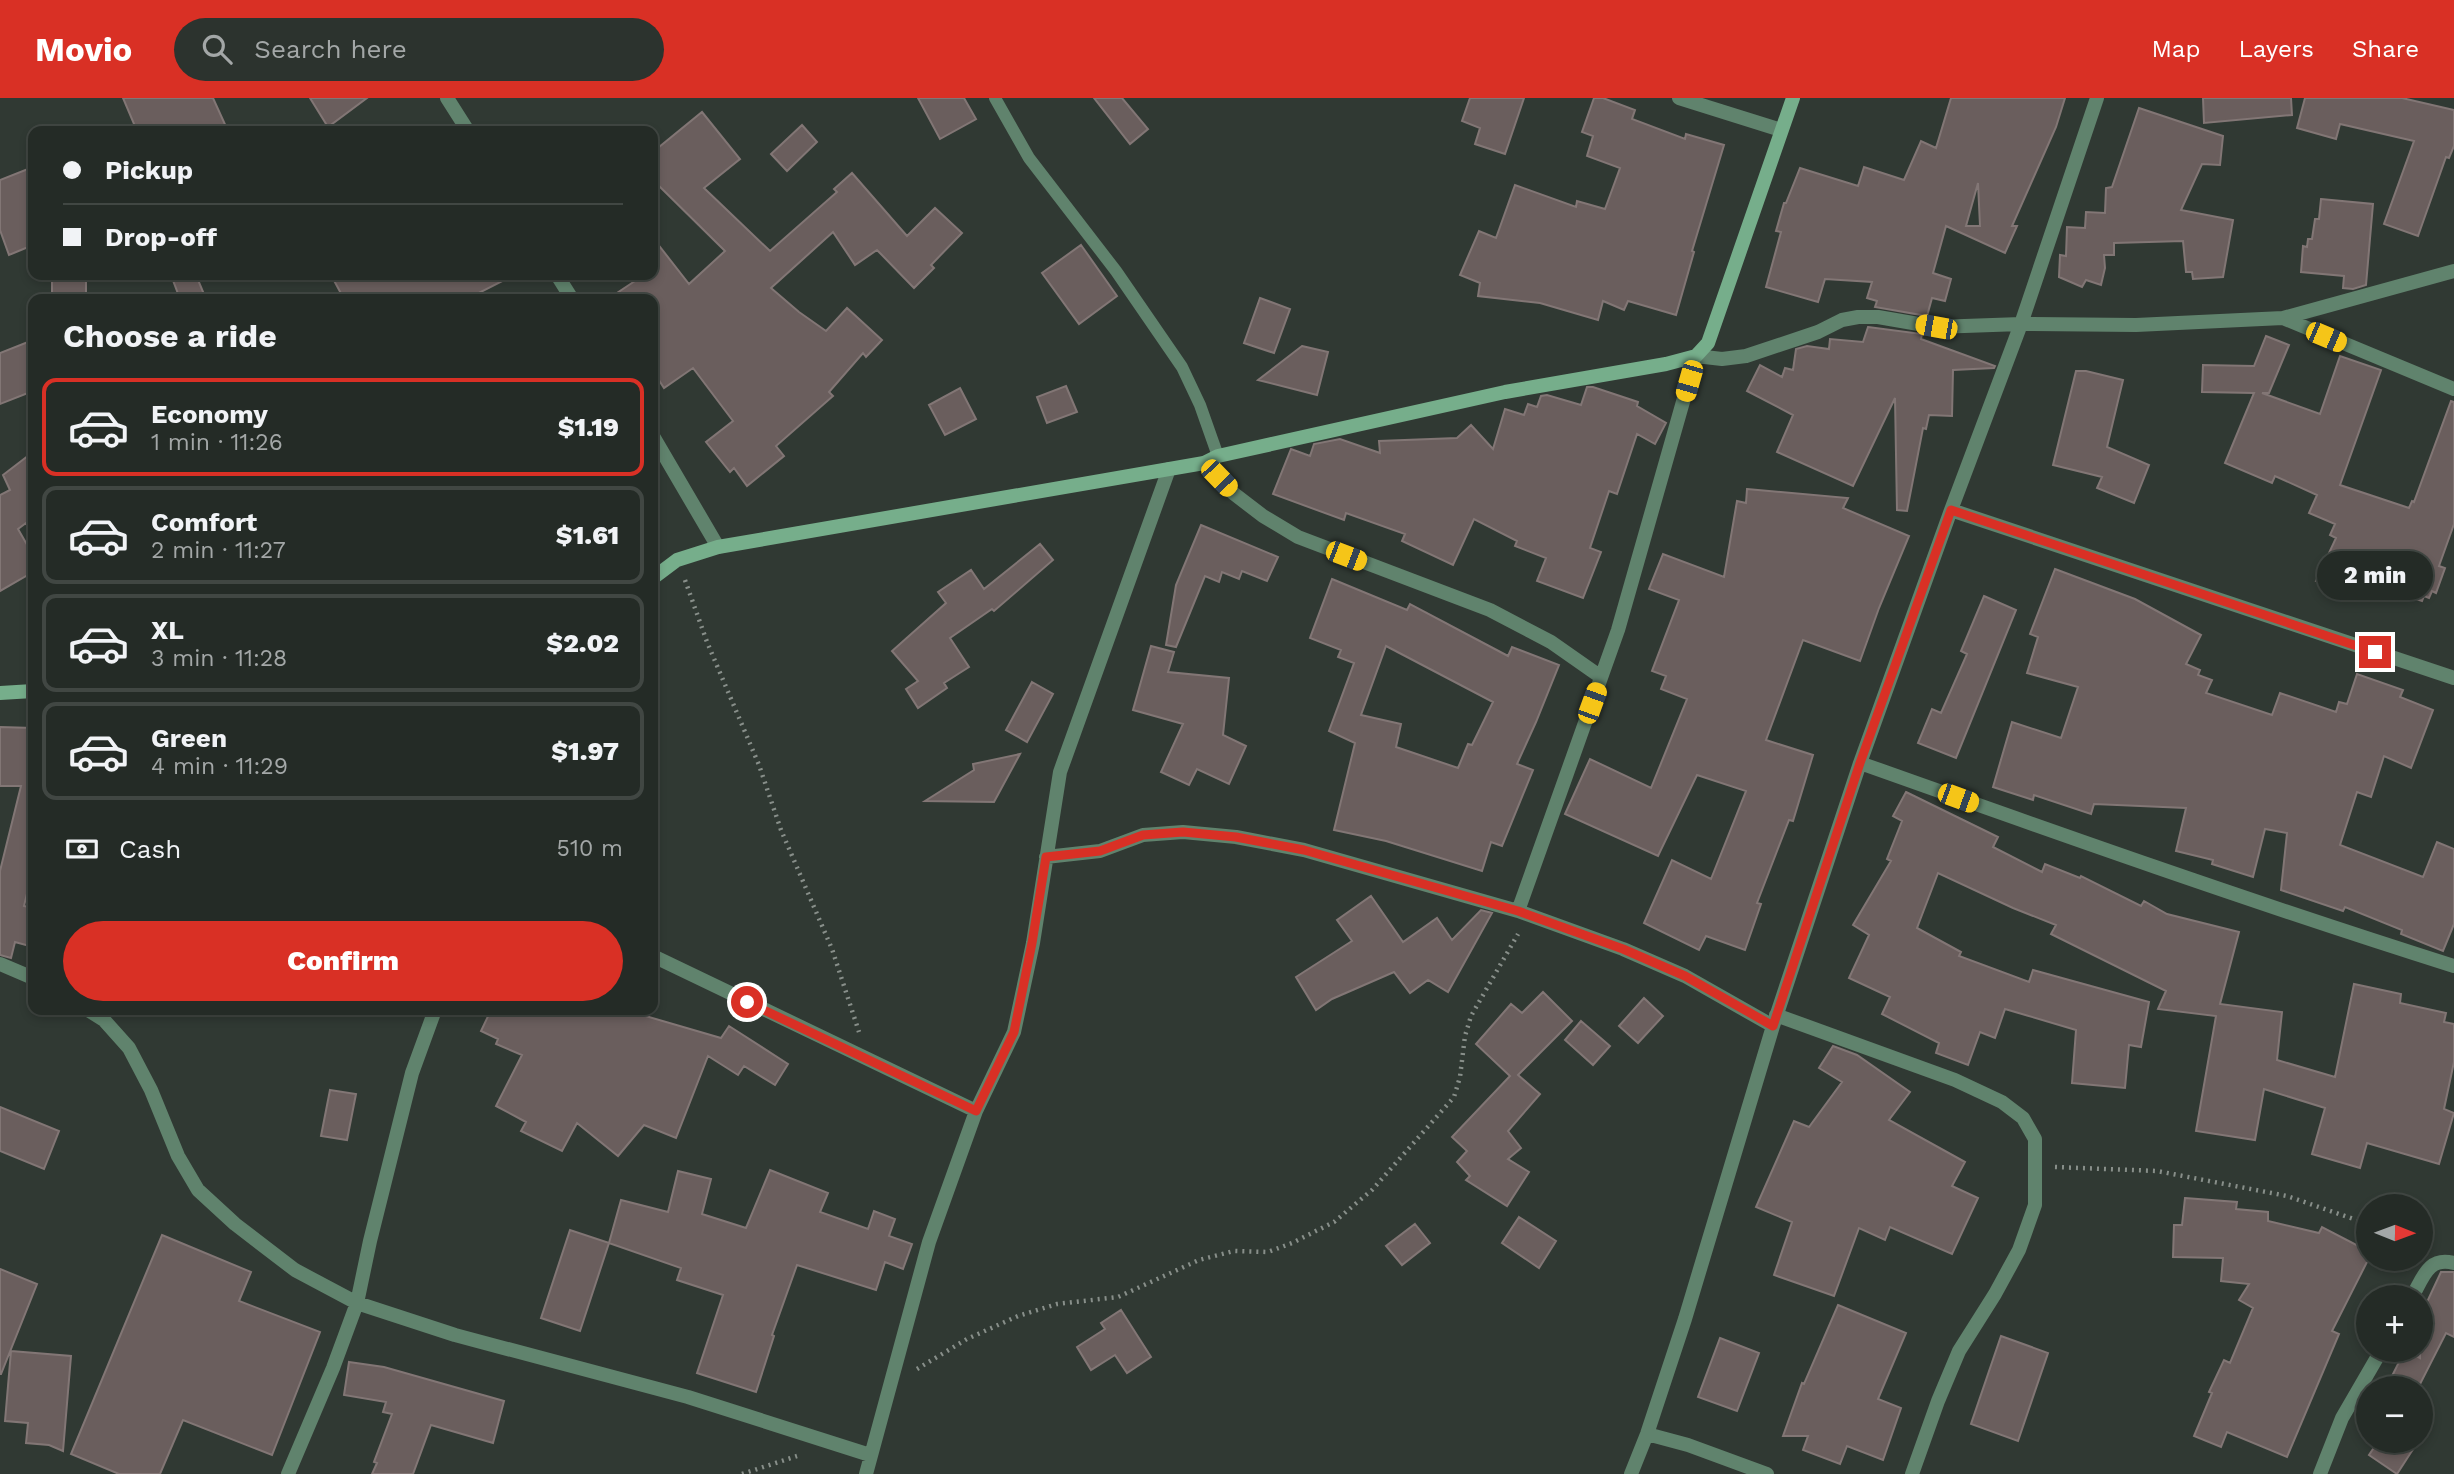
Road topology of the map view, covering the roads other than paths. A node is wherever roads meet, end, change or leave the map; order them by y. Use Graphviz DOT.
graph roads {
  1 [pos="447,98"];
  2 [pos="995,98"];
  3 [pos="1679,98"];
  4 [pos="1793,98"];
  5 [pos="2097,98"];
  6 [pos="465,126"];
  7 [pos="1780,131"];
  8 [pos="2454,271"];
  9 [pos="2283,318"];
  10 [pos="2021,324"];
  11 [pos="1696,356"];
  12 [pos="2454,389"];
  13 [pos="658,445"];
  14 [pos="1218,456"];
  15 [pos="1203,463"];
  16 [pos="1168,468"];
  17 [pos="1951,510"];
  18 [pos="718,547"];
  19 [pos="658,574"];
  20 [pos="1601,677"];
  21 [pos="2454,678"];
  22 [pos="28,691"];
  23 [pos="0,693"];
  24 [pos="1860,763"];
  25 [pos="1046,857"];
  26 [pos="1524,913"];
  27 [pos="658,958"];
  28 [pos="0,964"];
  29 [pos="2454,966"];
  30 [pos="28,976"];
  31 [pos="96,1015"];
  32 [pos="434,1015"];
  33 [pos="1775,1020"];
  34 [pos="976,1111"];
  35 [pos="2454,1263"];
  36 [pos="2419,1285"];
  37 [pos="357,1303"];
  38 [pos="2374,1362"];
  39 [pos="1647,1434"];
  40 [pos="870,1455"];
  41 [pos="288,1474"];
  42 [pos="866,1474"];
  43 [pos="1631,1474"];
  44 [pos="1767,1474"];
  45 [pos="1912,1474"];
  46 [pos="2320,1474"];
  1 -- 6 [label="street"];
  2 -- 14 [label="lane"];
  3 -- 7 [label="street"];
  4 -- 7 [label="main road"];
  5 -- 10 [label="street"];
  7 -- 11 [label="main road"];
  8 -- 9 [label="street"];
  9 -- 10 [label="street"];
  9 -- 12 [label="street"];
  10 -- 11 [label="street"];
  10 -- 17 [label="street"];
  11 -- 14 [label="main road"];
  11 -- 20 [label="street"];
  13 -- 18 [label="street"];
  14 -- 15 [label="main road"];
  15 -- 16 [label="main road"];
  15 -- 20 [label="street"];
  16 -- 18 [label="main road"];
  16 -- 25 [label="street"];
  17 -- 21 [label="street"];
  17 -- 24 [label="street"];
  18 -- 19 [label="main road"];
  20 -- 26 [label="street"];
  22 -- 23 [label="main road"];
  24 -- 29 [label="street"];
  24 -- 33 [label="street"];
  25 -- 26 [label="street"];
  25 -- 34 [label="street"];
  26 -- 33 [label="street"];
  27 -- 34 [label="street"];
  28 -- 30 [label="street"];
  31 -- 37 [label="street"];
  32 -- 37 [label="street"];
  33 -- 39 [label="street"];
  33 -- 45 [label="street"];
  34 -- 40 [label="street"];
  35 -- 36 [label="street"];
  37 -- 40 [label="street"];
  37 -- 41 [label="street"];
  38 -- 46 [label="street"];
  39 -- 43 [label="street"];
  39 -- 44 [label="street"];
  40 -- 42 [label="street"];
}
